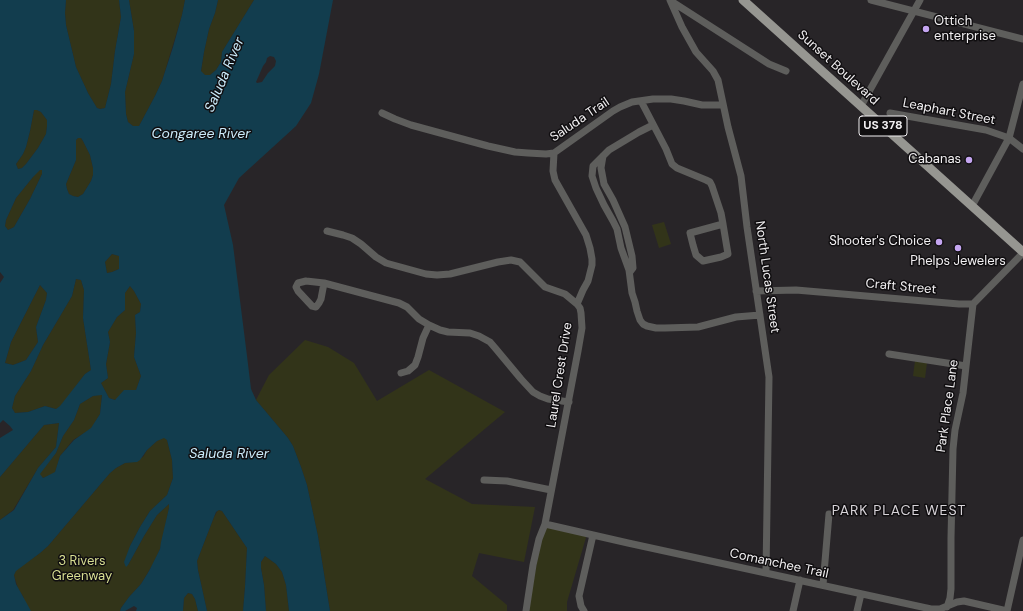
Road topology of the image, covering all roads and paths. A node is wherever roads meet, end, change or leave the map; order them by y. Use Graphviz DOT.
graph roads {
  1 [pos="743,0"];
  2 [pos="871,0"];
  3 [pos="920,0"];
  4 [pos="671,1"];
  5 [pos="913,11"];
  6 [pos="1023,39"];
  7 [pos="786,71"];
  8 [pos="1023,84"];
  9 [pos="641,101"];
  10 [pos="723,105"];
  11 [pos="861,106"];
  12 [pos="382,113"];
  13 [pos="890,113"];
  14 [pos="653,125"];
  15 [pos="1008,138"];
  16 [pos="1023,149"];
  17 [pos="554,153"];
  18 [pos="603,156"];
  19 [pos="972,206"];
  20 [pos="723,224"];
  21 [pos="327,231"];
  22 [pos="1023,253"];
  23 [pos="629,272"];
  24 [pos="324,283"];
  25 [pos="756,291"];
  26 [pos="577,304"];
  27 [pos="973,304"];
  28 [pos="760,315"];
  29 [pos="429,325"];
  30 [pos="889,354"];
  31 [pos="966,366"];
  32 [pos="401,373"];
  33 [pos="569,402"];
  34 [pos="484,480"];
  35 [pos="552,490"];
  36 [pos="829,514"];
  37 [pos="545,524"];
  38 [pos="593,535"];
  39 [pos="1023,540"];
  40 [pos="766,573"];
  41 [pos="800,580"];
  42 [pos="823,585"];
  43 [pos="861,594"];
  44 [pos="946,607"];
  45 [pos="922,609"];
  46 [pos="526,611"];
  47 [pos="584,611"];
  48 [pos="793,611"];
  49 [pos="858,611"];
  50 [pos="1007,611"];
  1 -- 11 [label="main road, Sunset Boulevard / US 378"];
  2 -- 5 [label="street"];
  3 -- 5 [label="street"];
  4 -- 7 [label="street"];
  4 -- 10 [label="street, North Lucas Street"];
  5 -- 6 [label="street"];
  5 -- 11 [label="street"];
  8 -- 15 [label="street"];
  9 -- 10 [label="street, Saluda Trail"];
  9 -- 14 [label="street"];
  9 -- 17 [label="street, Saluda Trail"];
  10 -- 25 [label="street, North Lucas Street"];
  11 -- 19 [label="main road, Sunset Boulevard / US 378"];
  12 -- 17 [label="street, Saluda Trail"];
  13 -- 15 [label="street, Leaphart Street"];
  14 -- 18 [label="street"];
  14 -- 20 [label="street"];
  15 -- 16 [label="street, Leaphart Street"];
  15 -- 19 [label="street"];
  17 -- 26 [label="street"];
  18 -- 23 [label="street"];
  18 -- 23 [label="street"];
  19 -- 22 [label="main road, Sunset Boulevard / US 378"];
  20 -- 20 [label="street"];
  21 -- 26 [label="street"];
  22 -- 27 [label="street"];
  23 -- 28 [label="street"];
  24 -- 29 [label="street"];
  25 -- 27 [label="street, Craft Street"];
  25 -- 28 [label="street, North Lucas Street"];
  26 -- 33 [label="street, Laurel Crest Drive"];
  27 -- 31 [label="street, Park Place Lane"];
  28 -- 40 [label="street, North Lucas Street"];
  29 -- 32 [label="street"];
  29 -- 33 [label="street"];
  30 -- 31 [label="street"];
  31 -- 44 [label="street, Park Place Lane"];
  33 -- 35 [label="street, Laurel Crest Drive"];
  34 -- 35 [label="street"];
  35 -- 37 [label="street, Laurel Crest Drive"];
  36 -- 42 [label="street"];
  37 -- 38 [label="street, Comanchee Trail"];
  37 -- 46 [label="street, Laurel Crest Drive"];
  38 -- 40 [label="street, Comanchee Trail"];
  38 -- 47 [label="street"];
  39 -- 50 [label="street"];
  40 -- 41 [label="street, Comanchee Trail"];
  41 -- 42 [label="street, Comanchee Trail"];
  41 -- 48 [label="street"];
  42 -- 43 [label="street, Comanchee Trail"];
  43 -- 45 [label="street, Comanchee Trail"];
  43 -- 49 [label="street"];
  44 -- 45 [label="street, Comanchee Trail"];
  44 -- 50 [label="street, Comanchee Trail"];
}
